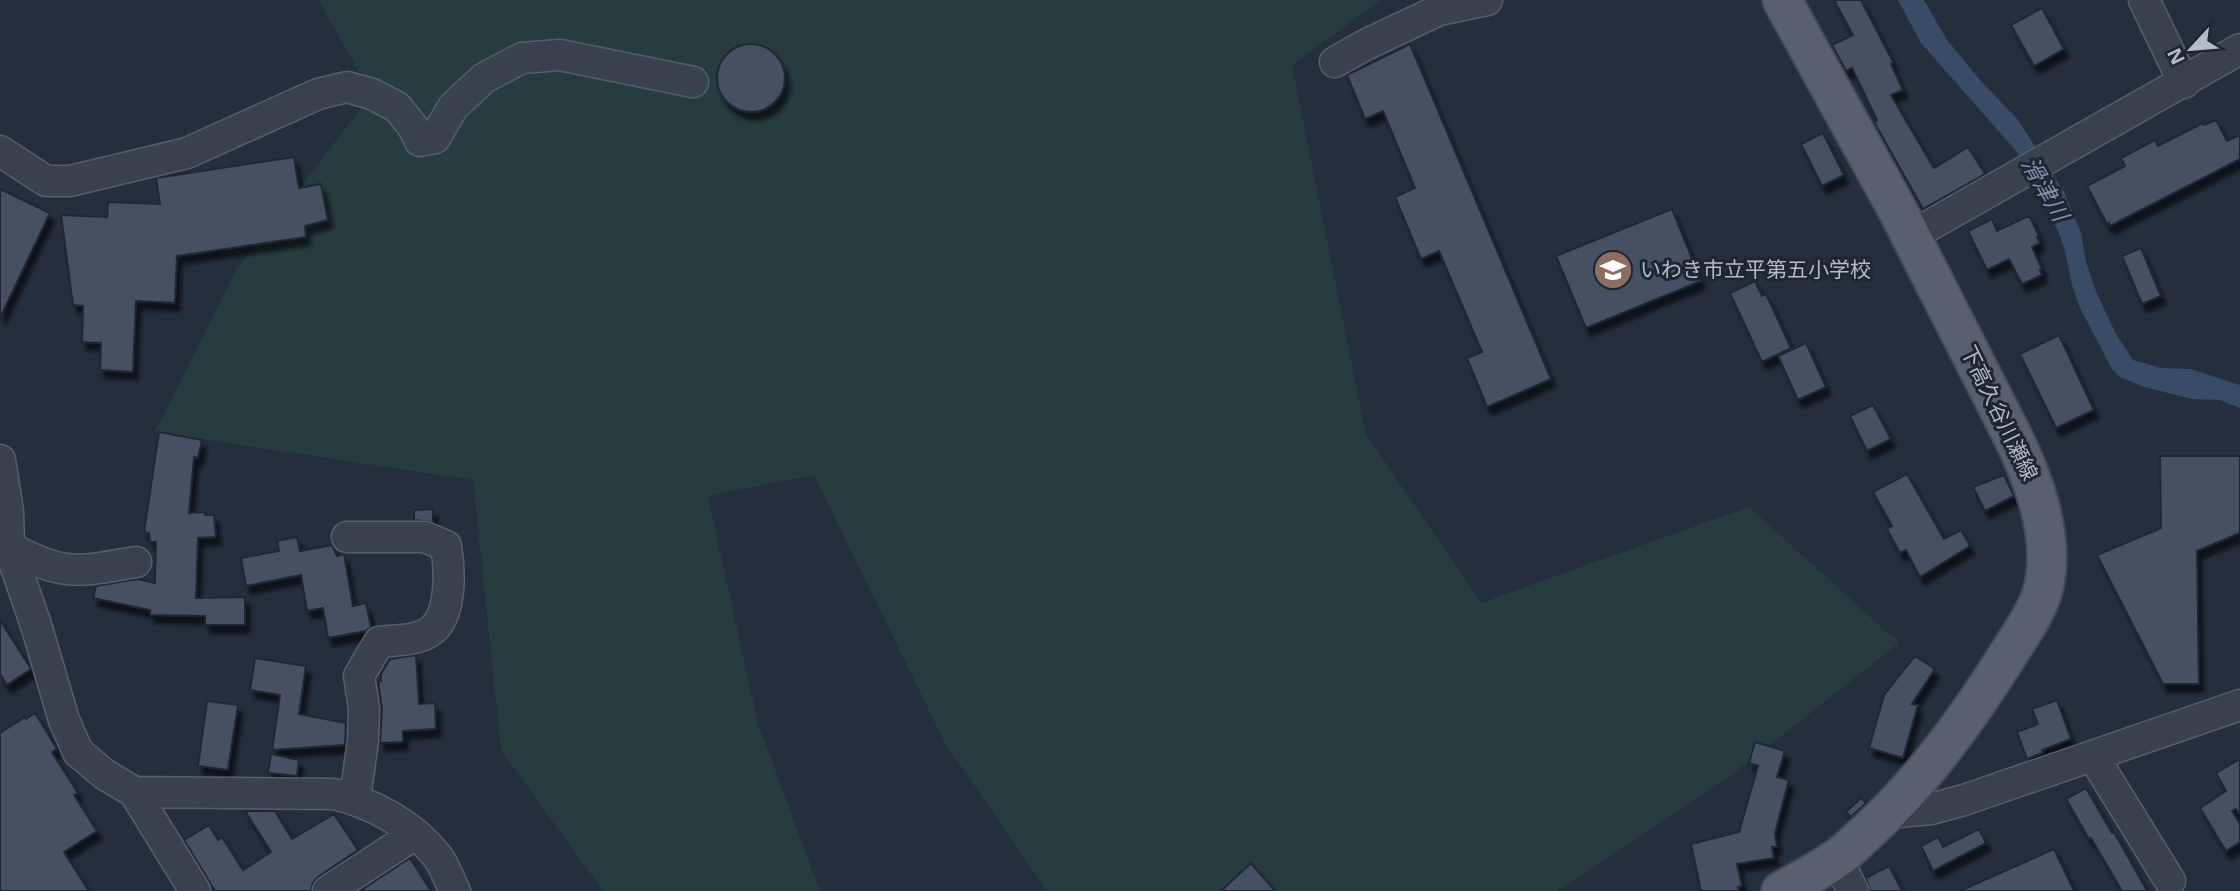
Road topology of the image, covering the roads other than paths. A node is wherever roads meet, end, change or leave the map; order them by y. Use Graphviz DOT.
graph roads {
  1 [pos="1487,0"];
  2 [pos="1782,0"];
  3 [pos="2144,0"];
  4 [pos="2240,49"];
  5 [pos="1335,62"];
  6 [pos="693,82"];
  7 [pos="2184,83"];
  8 [pos="0,151"];
  9 [pos="1911,236"];
  10 [pos="0,460"];
  11 [pos="347,537"];
  12 [pos="4,543"];
  13 [pos="136,562"];
  14 [pos="2240,705"];
  15 [pos="2093,755"];
  16 [pos="134,792"];
  17 [pos="355,799"];
  18 [pos="1888,813"];
  19 [pos="415,834"];
  20 [pos="1845,875"];
  21 [pos="2170,881"];
  22 [pos="187,888"];
  23 [pos="328,891"];
  24 [pos="455,891"];
  25 [pos="1781,891"];
  1 -- 5 [label="street"];
  2 -- 9 [label="main road, 下高久谷川瀬線"];
  3 -- 7 [label="street"];
  4 -- 7 [label="street"];
  6 -- 8 [label="street"];
  7 -- 9 [label="street"];
  9 -- 18 [label="main road, 下高久谷川瀬線"];
  10 -- 12 [label="street"];
  11 -- 17 [label="street"];
  12 -- 13 [label="street"];
  12 -- 16 [label="street"];
  14 -- 15 [label="street"];
  15 -- 18 [label="street"];
  15 -- 21 [label="street"];
  16 -- 17 [label="street"];
  16 -- 22 [label="street"];
  17 -- 19 [label="street"];
  18 -- 20 [label="main road, 下高久谷川瀬線"];
  19 -- 23 [label="street"];
  19 -- 24 [label="street"];
  20 -- 25 [label="main road, 下高久谷川瀬線"];
}
